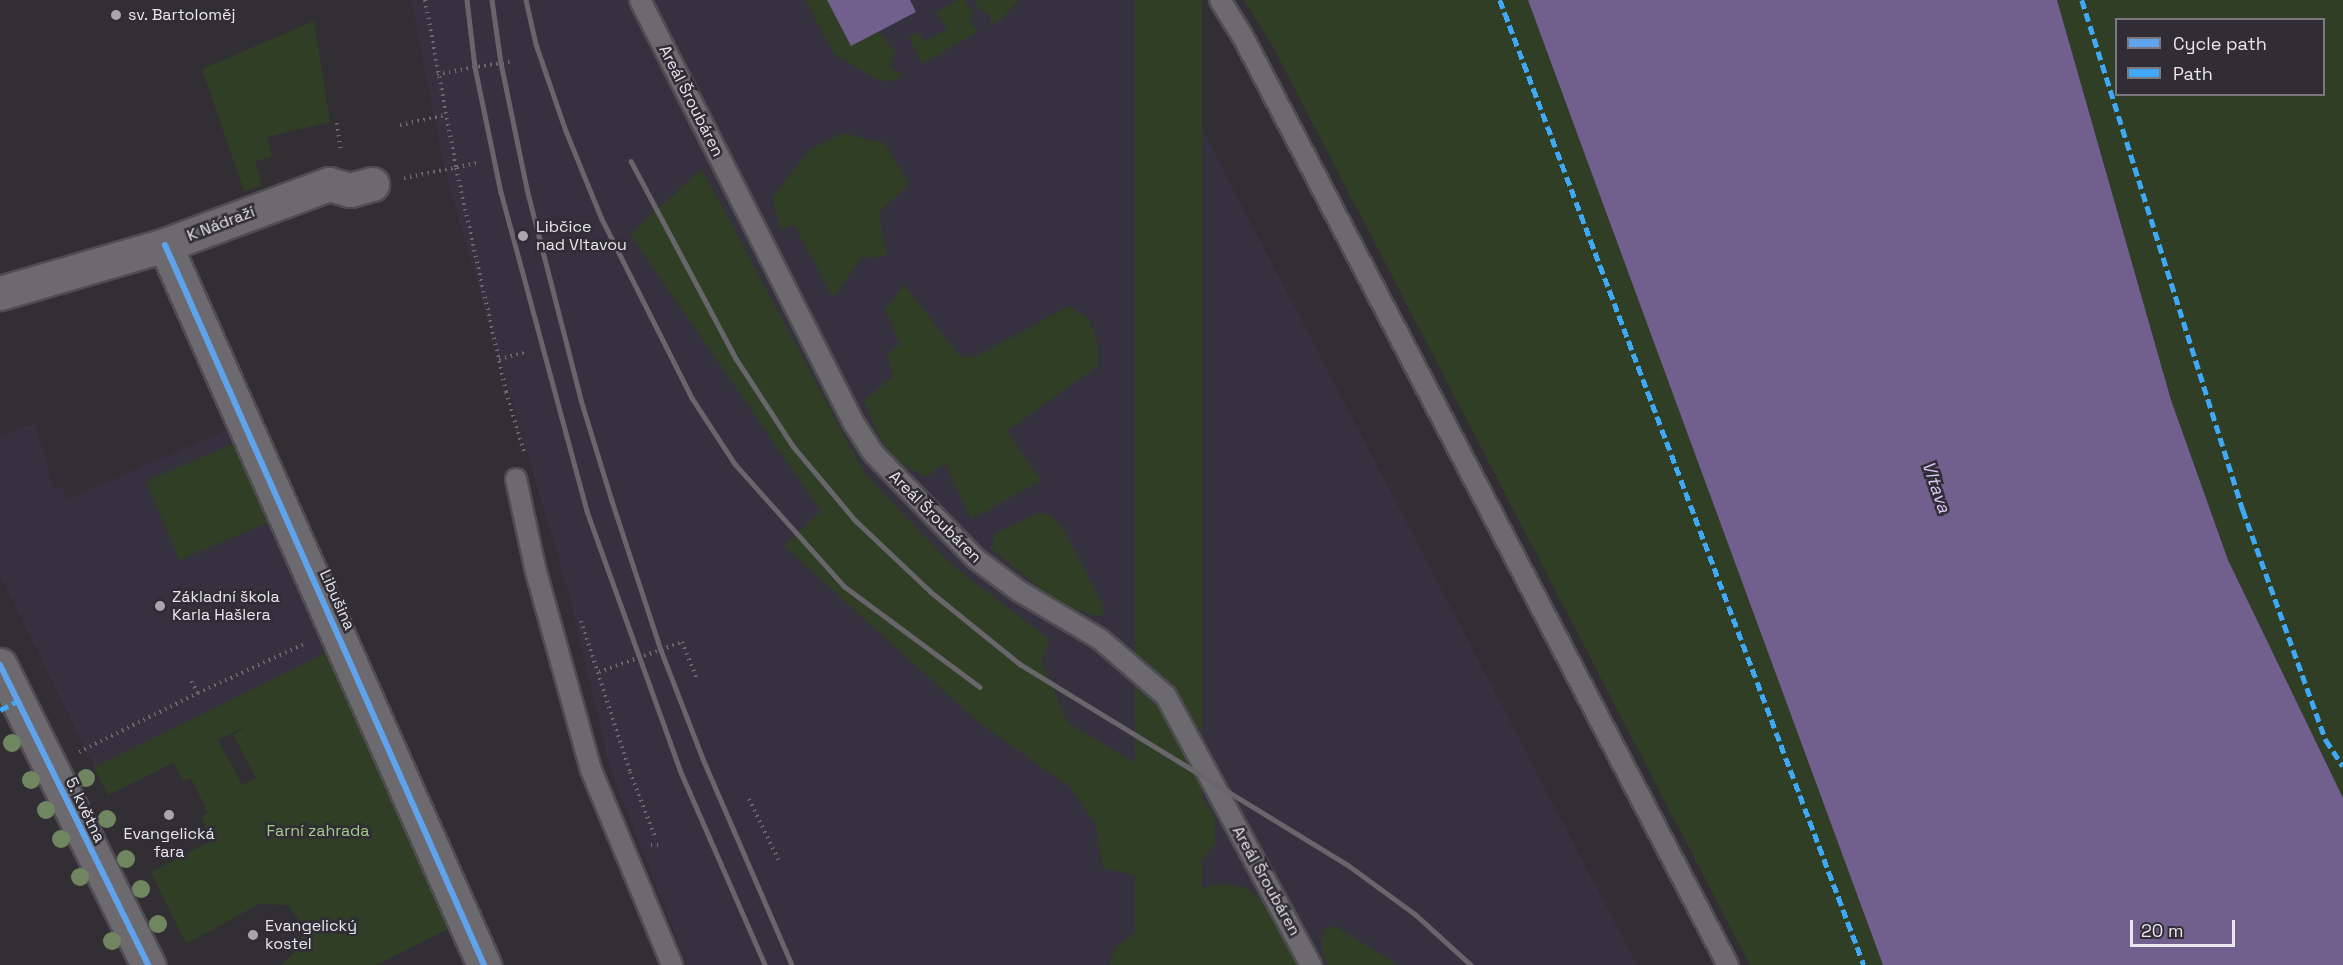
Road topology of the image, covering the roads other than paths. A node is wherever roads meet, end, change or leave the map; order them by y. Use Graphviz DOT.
graph roads {
  1 [pos="640,0"];
  2 [pos="1220,0"];
  3 [pos="372,184"];
  4 [pos="165,245"];
  5 [pos="0,293"];
  6 [pos="516,479"];
  7 [pos="0,665"];
  8 [pos="9,705"];
  9 [pos="148,965"];
  10 [pos="484,965"];
  11 [pos="672,965"];
  12 [pos="1311,965"];
  13 [pos="1728,965"];
  1 -- 12 [label="lane, Areál Šroubáren"];
  2 -- 13 [label="lane"];
  3 -- 4 [label="street, K Nádraží"];
  4 -- 5 [label="street, K Nádraží"];
  4 -- 10 [label="street, Libušina"];
  6 -- 11 [label="lane"];
  7 -- 8 [label="street, 5. května"];
  8 -- 9 [label="street, 5. května"];
}
